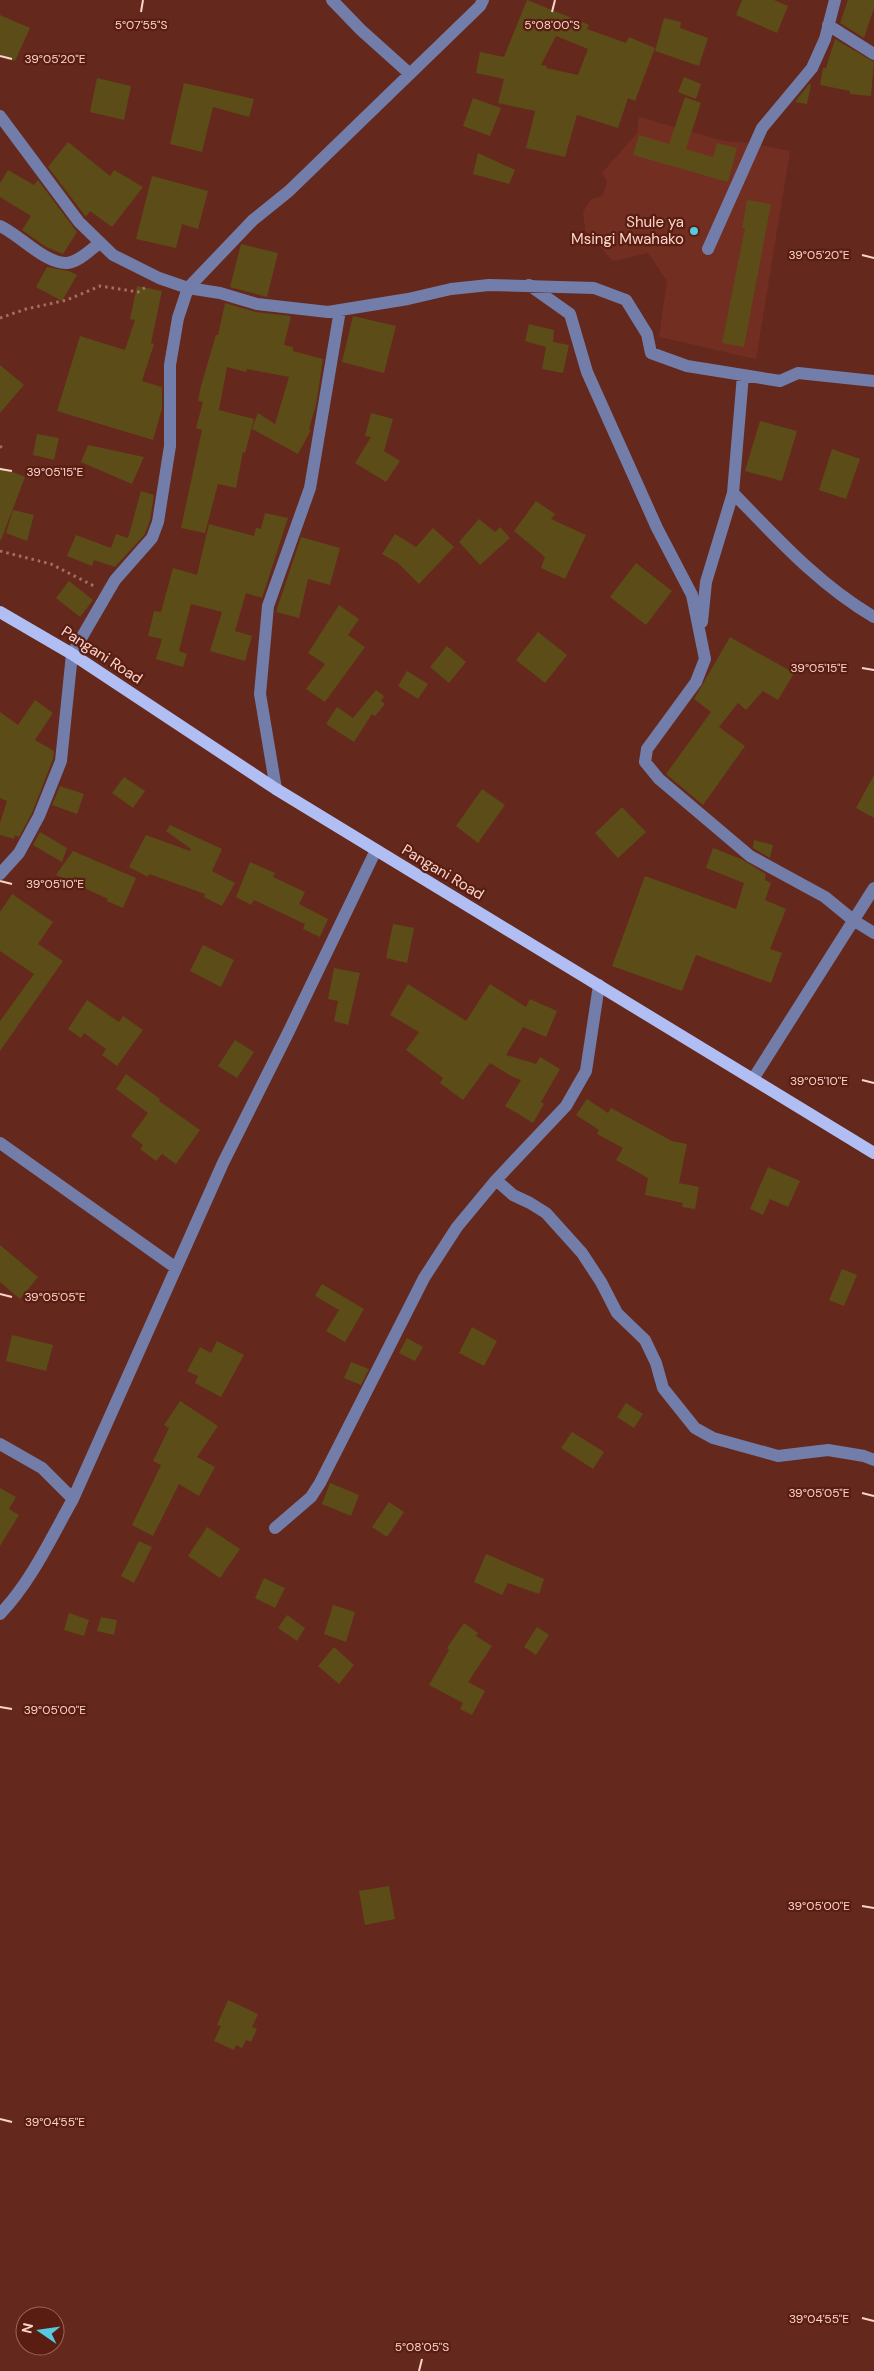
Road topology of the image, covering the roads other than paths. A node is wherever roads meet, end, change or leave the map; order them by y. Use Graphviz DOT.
graph roads {
  1 [pos="332,0"];
  2 [pos="483,0"];
  3 [pos="835,0"];
  4 [pos="828,25"];
  5 [pos="874,54"];
  6 [pos="410,74"];
  7 [pos="0,116"];
  8 [pos="0,226"];
  9 [pos="100,243"];
  10 [pos="708,249"];
  11 [pos="530,286"];
  12 [pos="188,288"];
  13 [pos="340,310"];
  14 [pos="743,375"];
  15 [pos="874,381"];
  16 [pos="733,493"];
  17 [pos="0,612"];
  18 [pos="874,617"];
  19 [pos="701,632"];
  20 [pos="72,654"];
  21 [pos="276,789"];
  22 [pos="376,850"];
  23 [pos="0,874"];
  24 [pos="874,888"];
  25 [pos="853,920"];
  26 [pos="874,934"];
  27 [pos="599,985"];
  28 [pos="753,1079"];
  29 [pos="0,1143"];
  30 [pos="874,1153"];
  31 [pos="496,1180"];
  32 [pos="176,1268"];
  33 [pos="0,1444"];
  34 [pos="874,1460"];
  35 [pos="73,1499"];
  36 [pos="275,1528"];
  37 [pos="0,1614"];
  1 -- 6 [label="street"];
  2 -- 6 [label="street"];
  3 -- 4 [label="street"];
  4 -- 5 [label="street"];
  4 -- 10 [label="street"];
  6 -- 12 [label="street"];
  7 -- 9 [label="street"];
  8 -- 9 [label="street"];
  9 -- 12 [label="street"];
  11 -- 13 [label="street"];
  11 -- 14 [label="street"];
  11 -- 19 [label="street"];
  12 -- 13 [label="street"];
  12 -- 20 [label="street"];
  13 -- 21 [label="street"];
  14 -- 15 [label="street"];
  14 -- 16 [label="street"];
  16 -- 18 [label="street"];
  16 -- 19 [label="street"];
  17 -- 20 [label="main road, Pangani Road"];
  19 -- 25 [label="street"];
  20 -- 21 [label="main road, Pangani Road"];
  20 -- 23 [label="street"];
  21 -- 22 [label="main road, Pangani Road"];
  22 -- 27 [label="main road, Pangani Road"];
  22 -- 32 [label="street"];
  24 -- 25 [label="street"];
  25 -- 26 [label="street"];
  25 -- 28 [label="street"];
  27 -- 28 [label="main road, Pangani Road"];
  27 -- 31 [label="street"];
  28 -- 30 [label="main road, Pangani Road"];
  29 -- 32 [label="street"];
  31 -- 34 [label="street"];
  31 -- 36 [label="street"];
  32 -- 35 [label="street"];
  33 -- 35 [label="street"];
  35 -- 37 [label="street"];
}
